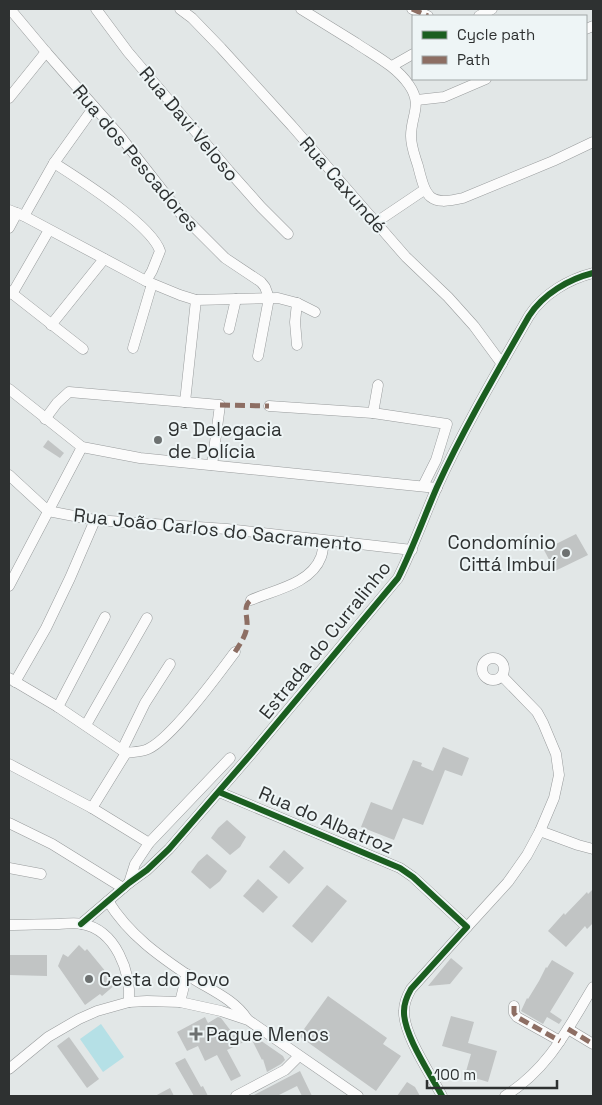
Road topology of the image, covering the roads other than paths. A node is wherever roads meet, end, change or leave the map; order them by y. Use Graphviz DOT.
graph roads {
  1 [pos="10,9"];
  2 [pos="96,9"];
  3 [pos="180,9"];
  4 [pos="301,9"];
  5 [pos="412,9"];
  6 [pos="492,9"];
  7 [pos="426,15"];
  8 [pos="481,15"];
  9 [pos="46,52"];
  10 [pos="412,55"];
  11 [pos="392,66"];
  12 [pos="484,80"];
  13 [pos="9,98"];
  14 [pos="417,100"];
  15 [pos="94,107"];
  16 [pos="593,142"];
  17 [pos="54,163"];
  18 [pos="424,190"];
  19 [pos="17,213"];
  20 [pos="375,223"];
  21 [pos="9,228"];
  22 [pos="49,230"];
  23 [pos="288,234"];
  24 [pos="104,259"];
  25 [pos="593,273"];
  26 [pos="149,282"];
  27 [pos="10,292"];
  28 [pos="269,298"];
  29 [pos="236,299"];
  30 [pos="196,300"];
  31 [pos="297,303"];
  32 [pos="316,312"];
  33 [pos="51,325"];
  34 [pos="229,329"];
  35 [pos="297,345"];
  36 [pos="133,348"];
  37 [pos="83,349"];
  38 [pos="258,356"];
  39 [pos="502,364"];
  40 [pos="378,385"];
  41 [pos="9,389"];
  42 [pos="186,402"];
  43 [pos="269,406"];
  44 [pos="374,413"];
  45 [pos="45,419"];
  46 [pos="82,447"];
  47 [pos="212,465"];
  48 [pos="9,475"];
  49 [pos="423,486"];
  50 [pos="437,488"];
  51 [pos="48,511"];
  52 [pos="95,520"];
  53 [pos="324,541"];
  54 [pos="412,550"];
  55 [pos="9,564"];
  56 [pos="17,571"];
  57 [pos="9,586"];
  58 [pos="251,600"];
  59 [pos="105,617"];
  60 [pos="147,618"];
  61 [pos="235,652"];
  62 [pos="170,664"];
  63 [pos="502,676"];
  64 [pos="12,680"];
  65 [pos="58,706"];
  66 [pos="86,724"];
  67 [pos="124,751"];
  68 [pos="230,758"];
  69 [pos="9,764"];
  70 [pos="219,792"];
  71 [pos="92,808"];
  72 [pos="9,823"];
  73 [pos="540,831"];
  74 [pos="149,843"];
  75 [pos="593,849"];
  76 [pos="9,868"];
  77 [pos="40,874"];
  78 [pos="126,885"];
  79 [pos="108,901"];
  80 [pos="81,924"];
  81 [pos="9,925"];
  82 [pos="467,928"];
  83 [pos="187,974"];
  84 [pos="593,987"];
  85 [pos="128,1002"];
  86 [pos="180,1002"];
  87 [pos="514,1006"];
  88 [pos="248,1020"];
  89 [pos="568,1029"];
  90 [pos="560,1041"];
  91 [pos="593,1044"];
  92 [pos="299,1056"];
  93 [pos="9,1069"];
  94 [pos="443,1095"];
  95 [pos="236,1096"];
  96 [pos="358,1096"];
  97 [pos="505,1096"];
  1 -- 9 [label="street, Rua dos Pescadores"];
  2 -- 23 [label="street, Rua Davi Veloso"];
  3 -- 20 [label="street, Rua Caxundé"];
  4 -- 11 [label="street"];
  5 -- 7 [label="street"];
  6 -- 8 [label="street"];
  9 -- 13 [label="street"];
  9 -- 15 [label="street, Rua dos Pescadores"];
  10 -- 11 [label="street"];
  11 -- 14 [label="street"];
  12 -- 14 [label="street"];
  14 -- 18 [label="street"];
  15 -- 17 [label="street"];
  15 -- 28 [label="street, Rua dos Pescadores"];
  16 -- 18 [label="street"];
  17 -- 19 [label="street"];
  17 -- 26 [label="street"];
  18 -- 20 [label="street"];
  19 -- 21 [label="street"];
  19 -- 22 [label="street"];
  20 -- 39 [label="street, Rua Caxundé"];
  22 -- 24 [label="street"];
  22 -- 27 [label="street"];
  24 -- 26 [label="street"];
  24 -- 33 [label="street"];
  25 -- 39 [label="street, Estrada do Curralinho"];
  26 -- 30 [label="street"];
  26 -- 36 [label="street"];
  27 -- 33 [label="street"];
  28 -- 29 [label="street"];
  28 -- 31 [label="street"];
  28 -- 38 [label="street"];
  29 -- 30 [label="street"];
  29 -- 34 [label="street"];
  30 -- 42 [label="street"];
  31 -- 32 [label="street"];
  31 -- 35 [label="street"];
  33 -- 37 [label="street"];
  39 -- 50 [label="street, Estrada do Curralinho"];
  40 -- 44 [label="street"];
  41 -- 45 [label="street"];
  42 -- 45 [label="street"];
  42 -- 47 [label="street"];
  43 -- 44 [label="street"];
  44 -- 49 [label="street"];
  45 -- 46 [label="street"];
  46 -- 47 [label="street"];
  46 -- 51 [label="street"];
  47 -- 49 [label="street"];
  48 -- 51 [label="street, Rua João Carlos do Sacramento"];
  49 -- 50 [label="street"];
  50 -- 54 [label="street, Estrada do Curralinho"];
  51 -- 52 [label="street, Rua João Carlos do Sacramento"];
  51 -- 56 [label="street"];
  52 -- 53 [label="street, Rua João Carlos do Sacramento"];
  52 -- 64 [label="street"];
  53 -- 54 [label="street, Rua João Carlos do Sacramento"];
  53 -- 58 [label="street"];
  54 -- 70 [label="street, Estrada do Curralinho"];
  55 -- 56 [label="street"];
  56 -- 57 [label="street"];
  59 -- 65 [label="street"];
  60 -- 66 [label="street"];
  61 -- 67 [label="street"];
  62 -- 67 [label="street"];
  63 -- 73 [label="street"];
  64 -- 65 [label="street"];
  65 -- 66 [label="street"];
  66 -- 67 [label="street"];
  67 -- 71 [label="street"];
  68 -- 74 [label="street"];
  69 -- 71 [label="street"];
  70 -- 78 [label="street, Estrada do Curralinho"];
  70 -- 82 [label="street, Rua do Albatroz"];
  71 -- 74 [label="street"];
  72 -- 78 [label="street"];
  73 -- 75 [label="street"];
  73 -- 82 [label="street"];
  74 -- 78 [label="street"];
  76 -- 77 [label="street"];
  78 -- 79 [label="street, Estrada do Curralinho"];
  79 -- 80 [label="street, Estrada do Curralinho"];
  79 -- 83 [label="street"];
  80 -- 81 [label="street"];
  80 -- 85 [label="street"];
  82 -- 94 [label="street"];
  83 -- 86 [label="street"];
  83 -- 88 [label="street"];
  84 -- 89 [label="street"];
  85 -- 86 [label="street"];
  85 -- 93 [label="street"];
  86 -- 88 [label="street"];
  87 -- 90 [label="street"];
  88 -- 92 [label="street"];
  89 -- 90 [label="street"];
  89 -- 91 [label="street"];
  90 -- 97 [label="street"];
  92 -- 95 [label="street"];
  92 -- 96 [label="street"];
}
